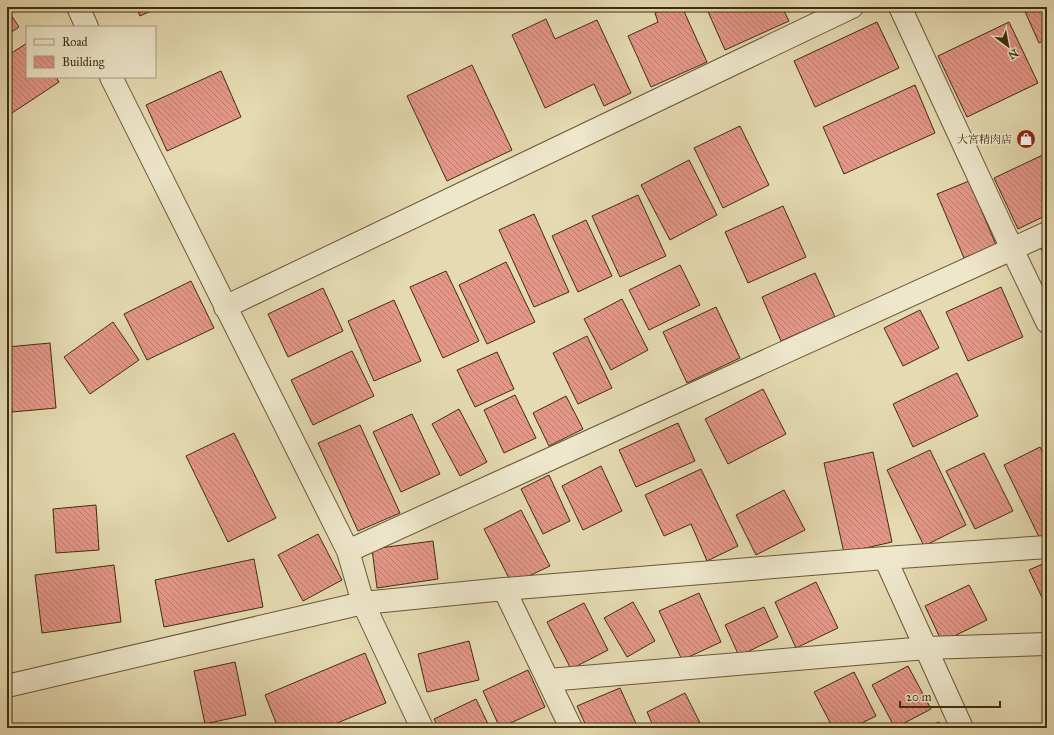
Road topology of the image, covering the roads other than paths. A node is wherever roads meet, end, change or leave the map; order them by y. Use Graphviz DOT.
graph roads {
  1 [pos="78,7"];
  2 [pos="852,7"];
  3 [pos="900,7"];
  4 [pos="87,26"];
  5 [pos="111,78"];
  6 [pos="1047,233"];
  7 [pos="1012,249"];
  8 [pos="225,307"];
  9 [pos="1047,322"];
  10 [pos="1047,547"];
  11 [pos="348,550"];
  12 [pos="885,558"];
  13 [pos="504,589"];
  14 [pos="363,603"];
  15 [pos="1047,644"];
  16 [pos="926,648"];
  17 [pos="548,680"];
  18 [pos="7,686"];
  19 [pos="422,728"];
  20 [pos="571,728"];
  21 [pos="962,728"];
  1 -- 4 [label="lane"];
  2 -- 8 [label="lane"];
  3 -- 7 [label="lane"];
  5 -- 8 [label="lane"];
  6 -- 7 [label="lane"];
  7 -- 9 [label="lane"];
  7 -- 11 [label="lane"];
  8 -- 11 [label="lane"];
  10 -- 12 [label="lane"];
  11 -- 14 [label="lane"];
  12 -- 13 [label="lane"];
  12 -- 16 [label="lane"];
  13 -- 14 [label="lane"];
  13 -- 17 [label="lane"];
  14 -- 18 [label="lane"];
  14 -- 19 [label="lane"];
  15 -- 16 [label="lane"];
  16 -- 17 [label="lane"];
  16 -- 21 [label="lane"];
  17 -- 20 [label="lane"];
}
